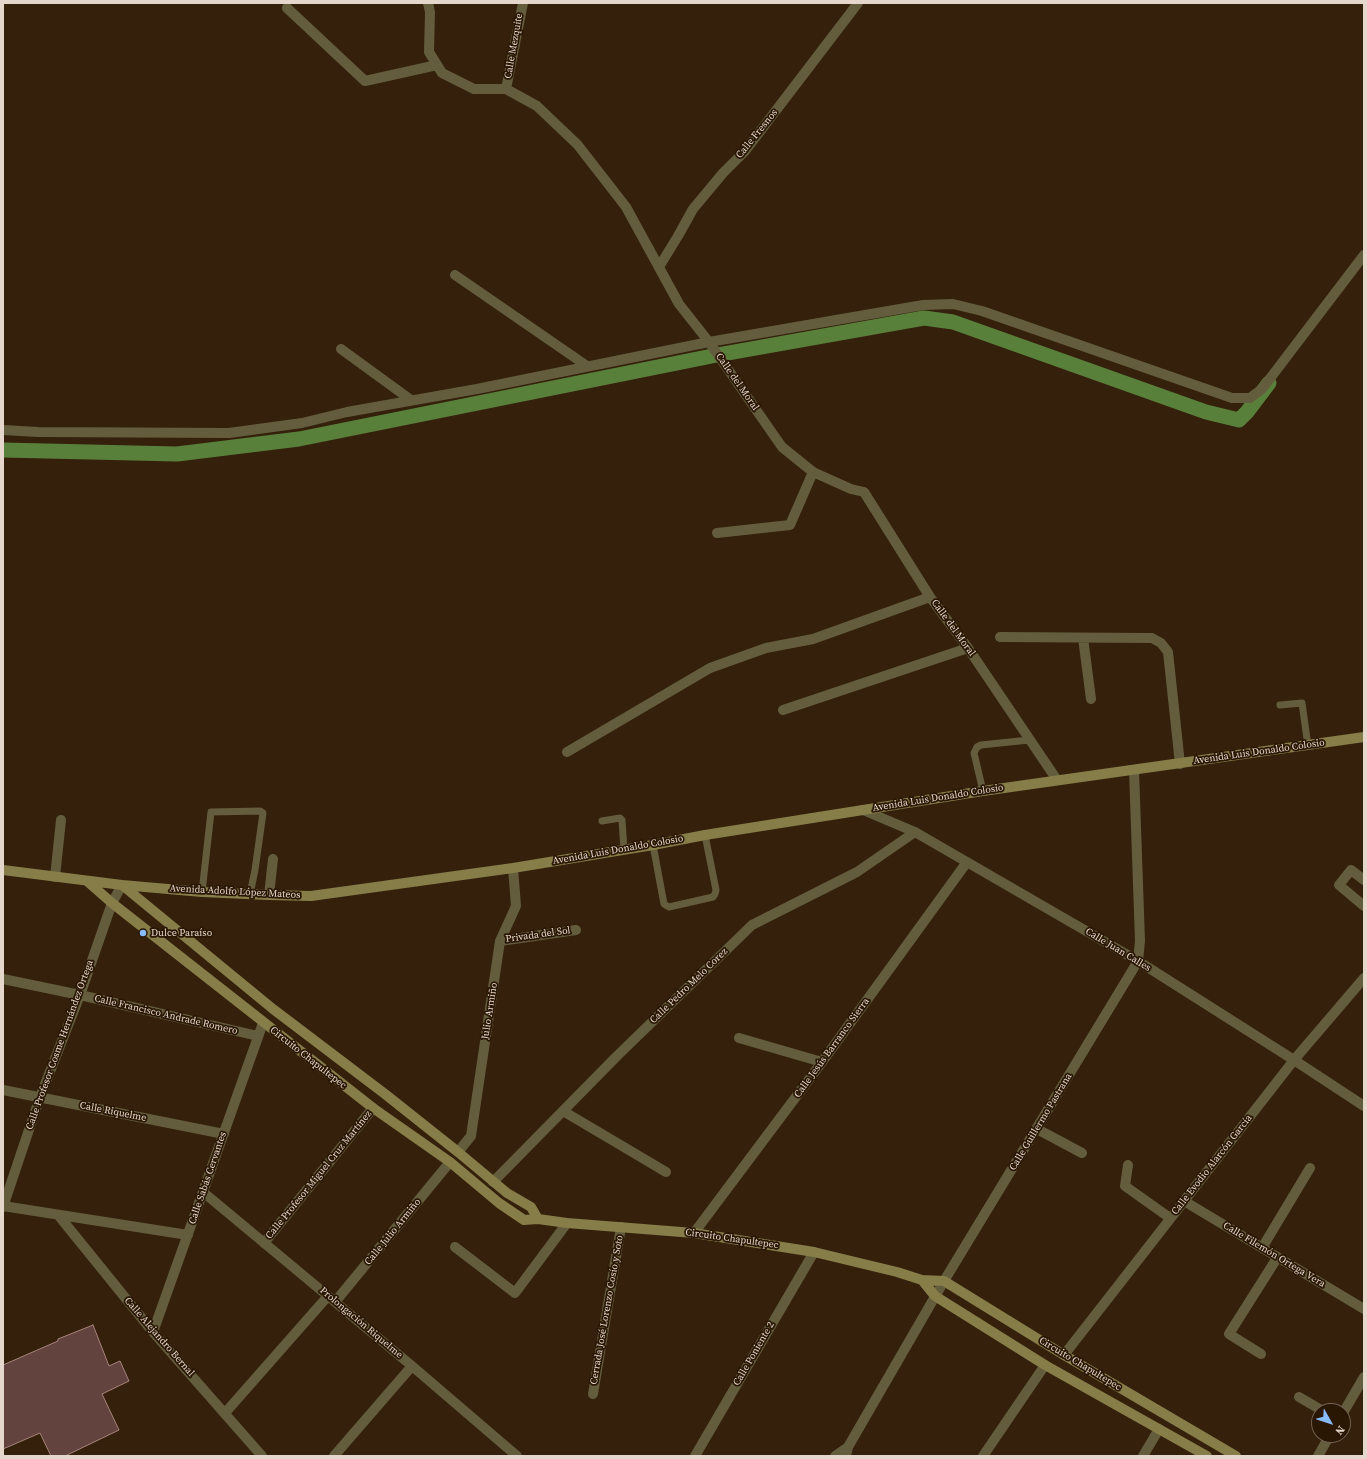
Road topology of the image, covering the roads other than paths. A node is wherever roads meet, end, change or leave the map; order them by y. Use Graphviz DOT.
graph roads {
  1 [pos="428,3"];
  2 [pos="522,3"];
  3 [pos="858,3"];
  4 [pos="288,8"];
  5 [pos="437,65"];
  6 [pos="506,89"];
  7 [pos="1364,256"];
  8 [pos="659,266"];
  9 [pos="455,274"];
  10 [pos="711,344"];
  11 [pos="342,349"];
  12 [pos="587,366"];
  13 [pos="411,400"];
  14 [pos="3,430"];
  15 [pos="814,472"];
  16 [pos="718,533"];
  17 [pos="930,597"];
  18 [pos="1000,637"];
  19 [pos="1083,638"];
  20 [pos="968,648"];
  21 [pos="1091,699"];
  22 [pos="1280,705"];
  23 [pos="784,710"];
  24 [pos="1364,737"];
  25 [pos="1029,740"];
  26 [pos="1308,746"];
  27 [pos="567,752"];
  28 [pos="1180,764"];
  29 [pos="1134,770"];
  30 [pos="1057,780"];
  31 [pos="983,791"];
  32 [pos="863,810"];
  33 [pos="61,820"];
  34 [pos="602,821"];
  35 [pos="915,832"];
  36 [pos="705,835"];
  37 [pos="653,845"];
  38 [pos="624,850"];
  39 [pos="273,859"];
  40 [pos="967,862"];
  41 [pos="513,868"];
  42 [pos="3,870"];
  43 [pos="55,877"];
  44 [pos="1364,880"];
  45 [pos="87,881"];
  46 [pos="122,885"];
  47 [pos="202,892"];
  48 [pos="250,894"];
  49 [pos="269,895"];
  50 [pos="112,903"];
  51 [pos="1364,906"];
  52 [pos="576,930"];
  53 [pos="500,941"];
  54 [pos="1138,961"];
  55 [pos="1364,978"];
  56 [pos="3,979"];
  57 [pos="80,995"];
  58 [pos="263,1022"];
  59 [pos="258,1036"];
  60 [pos="739,1038"];
  61 [pos="1294,1060"];
  62 [pos="822,1062"];
  63 [pos="3,1090"];
  64 [pos="40,1097"];
  65 [pos="1364,1106"];
  66 [pos="373,1108"];
  67 [pos="563,1111"];
  68 [pos="1037,1129"];
  69 [pos="224,1134"];
  70 [pos="458,1152"];
  71 [pos="1082,1153"];
  72 [pos="450,1162"];
  73 [pos="1128,1165"];
  74 [pos="1310,1168"];
  75 [pos="666,1172"];
  76 [pos="493,1182"];
  77 [pos="203,1192"];
  78 [pos="1184,1201"];
  79 [pos="3,1207"];
  80 [pos="59,1216"];
  81 [pos="538,1218"];
  82 [pos="1170,1218"];
  83 [pos="568,1223"];
  84 [pos="621,1227"];
  85 [pos="694,1233"];
  86 [pos="188,1235"];
  87 [pos="264,1243"];
  88 [pos="455,1247"];
  89 [pos="1262,1248"];
  90 [pos="814,1252"];
  91 [pos="1278,1258"];
  92 [pos="922,1280"];
  93 [pos="944,1281"];
  94 [pos="935,1296"];
  95 [pos="331,1299"];
  96 [pos="1363,1307"];
  97 [pos="153,1332"];
  98 [pos="1261,1354"];
  99 [pos="1064,1355"];
  100 [pos="1045,1365"];
  101 [pos="412,1366"];
  102 [pos="1364,1377"];
  103 [pos="593,1394"];
  104 [pos="1299,1398"];
  105 [pos="1349,1403"];
  106 [pos="1311,1404"];
  107 [pos="225,1413"];
  108 [pos="1159,1429"];
  109 [pos="1325,1443"];
  110 [pos="847,1451"];
  111 [pos="340,1454"];
  112 [pos="262,1456"];
  113 [pos="517,1456"];
  114 [pos="695,1456"];
  115 [pos="835,1456"];
  116 [pos="983,1456"];
  117 [pos="1143,1456"];
  118 [pos="1207,1456"];
  119 [pos="1236,1456"];
  120 [pos="1318,1456"];
  1 -- 5 [label="street, Calle del Moral"];
  2 -- 6 [label="street, Calle Mezquite"];
  3 -- 8 [label="street, Calle Fresnos"];
  4 -- 5 [label="street"];
  5 -- 6 [label="street, Calle del Moral"];
  6 -- 8 [label="street, Calle del Moral"];
  7 -- 10 [label="street"];
  8 -- 10 [label="street, Calle del Moral"];
  9 -- 12 [label="street"];
  10 -- 12 [label="street"];
  10 -- 15 [label="street, Calle del Moral"];
  11 -- 13 [label="street"];
  12 -- 13 [label="street"];
  13 -- 14 [label="street"];
  15 -- 16 [label="street"];
  15 -- 17 [label="street, Calle del Moral"];
  17 -- 20 [label="street, Calle del Moral"];
  17 -- 27 [label="street"];
  18 -- 19 [label="street"];
  19 -- 21 [label="street"];
  19 -- 28 [label="street"];
  20 -- 23 [label="street"];
  20 -- 25 [label="street, Calle del Moral"];
  22 -- 26 [label="lane"];
  24 -- 26 [label="main road, Avenida Luis Donaldo Colosio"];
  25 -- 30 [label="street, Calle del Moral"];
  25 -- 31 [label="lane"];
  26 -- 28 [label="main road, Avenida Luis Donaldo Colosio"];
  28 -- 29 [label="main road, Avenida Luis Donaldo Colosio"];
  29 -- 30 [label="main road, Avenida Luis Donaldo Colosio"];
  29 -- 54 [label="street, Calle Guillermo Pastrana"];
  30 -- 31 [label="main road, Avenida Luis Donaldo Colosio"];
  31 -- 32 [label="main road, Avenida Luis Donaldo Colosio"];
  32 -- 35 [label="street, Calle Juan Calles"];
  32 -- 36 [label="main road, Avenida Luis Donaldo Colosio"];
  33 -- 43 [label="street"];
  34 -- 38 [label="lane"];
  35 -- 40 [label="street, Calle Juan Calles"];
  35 -- 67 [label="street, Calle Pedro Melo Corez"];
  36 -- 37 [label="main road, Avenida Luis Donaldo Colosio"];
  36 -- 37 [label="lane"];
  37 -- 38 [label="main road, Avenida Luis Donaldo Colosio"];
  38 -- 41 [label="main road, Avenida Luis Donaldo Colosio"];
  39 -- 49 [label="street"];
  40 -- 54 [label="street, Calle Juan Calles"];
  40 -- 62 [label="street, Calle Jesús Barranco Sierra"];
  41 -- 49 [label="main road, Avenida Adolfo López Mateos"];
  41 -- 53 [label="street, Julio Armiño"];
  42 -- 43 [label="main road, Avenida Adolfo López Mateos"];
  43 -- 45 [label="main road, Avenida Adolfo López Mateos"];
  44 -- 51 [label="street"];
  45 -- 46 [label="main road, Avenida Adolfo López Mateos"];
  45 -- 50 [label="main road, Circuito Chapultepec"];
  46 -- 47 [label="main road, Avenida Adolfo López Mateos"];
  46 -- 50 [label="street, Calle Profesor Cosme Hernández Ortega"];
  46 -- 70 [label="main road, Circuito Chapultepec"];
  47 -- 48 [label="main road, Avenida Adolfo López Mateos"];
  47 -- 48 [label="lane"];
  48 -- 49 [label="main road, Avenida Adolfo López Mateos"];
  50 -- 57 [label="street, Calle Profesor Cosme Hernández Ortega"];
  50 -- 58 [label="main road, Circuito Chapultepec"];
  52 -- 53 [label="street, Privada del Sol"];
  53 -- 70 [label="street, Julio Armiño"];
  54 -- 61 [label="street, Calle Juan Calles"];
  54 -- 68 [label="street, Calle Guillermo Pastrana"];
  55 -- 61 [label="street, Calle Evodio Alarcón García"];
  56 -- 57 [label="street, Calle Francisco Andrade Romero"];
  57 -- 59 [label="street, Calle Francisco Andrade Romero"];
  57 -- 64 [label="street, Calle Profesor Cosme Hernández Ortega"];
  58 -- 59 [label="street, Calle Sabás Cervantes"];
  58 -- 66 [label="main road, Circuito Chapultepec"];
  59 -- 69 [label="street, Calle Sabás Cervantes"];
  60 -- 62 [label="street"];
  61 -- 65 [label="street, Calle Juan Calles"];
  61 -- 78 [label="street, Calle Evodio Alarcón García"];
  62 -- 85 [label="street, Calle Jesús Barranco Sierra"];
  63 -- 64 [label="street, Calle Riquelme"];
  64 -- 69 [label="street, Calle Riquelme"];
  64 -- 79 [label="street, Calle Profesor Cosme Hernández Ortega"];
  66 -- 72 [label="main road, Circuito Chapultepec"];
  66 -- 87 [label="street, Calle Profesor Miguel Cruz Martínez"];
  67 -- 75 [label="street"];
  67 -- 76 [label="street, Calle Pedro Melo Corez"];
  68 -- 71 [label="street"];
  68 -- 93 [label="street, Calle Guillermo Pastrana"];
  69 -- 77 [label="street, Calle Sabás Cervantes"];
  70 -- 76 [label="main road, Circuito Chapultepec"];
  72 -- 81 [label="main road, Circuito Chapultepec"];
  72 -- 95 [label="street, Calle Julio Armiño"];
  73 -- 82 [label="street"];
  74 -- 89 [label="street"];
  76 -- 81 [label="main road, Circuito Chapultepec"];
  77 -- 86 [label="street, Calle Sabás Cervantes"];
  77 -- 87 [label="street, Prolongación Riquelme"];
  78 -- 82 [label="street, Calle Evodio Alarcón García"];
  78 -- 89 [label="street, Calle Filemón Ortega Vera"];
  79 -- 80 [label="street"];
  80 -- 86 [label="street"];
  80 -- 97 [label="street, Calle Alejandro Bernal"];
  81 -- 83 [label="main road, Circuito Chapultepec"];
  82 -- 99 [label="street, Calle Evodio Alarcón García"];
  83 -- 84 [label="main road, Circuito Chapultepec"];
  83 -- 88 [label="street"];
  84 -- 85 [label="main road, Circuito Chapultepec"];
  84 -- 103 [label="street, Cerrada José Lorenzo Cosío y Soto"];
  85 -- 90 [label="main road, Circuito Chapultepec"];
  86 -- 97 [label="street, Calle Sabás Cervantes"];
  87 -- 95 [label="street, Prolongación Riquelme"];
  89 -- 91 [label="street, Calle Filemón Ortega Vera"];
  90 -- 92 [label="main road, Circuito Chapultepec"];
  90 -- 114 [label="street, Calle Poniente 2"];
  91 -- 96 [label="street, Calle Filemón Ortega Vera"];
  91 -- 98 [label="street"];
  92 -- 93 [label="main road, Circuito Chapultepec"];
  92 -- 94 [label="main road, Circuito Chapultepec"];
  93 -- 94 [label="street, Calle Guillermo Pastrana"];
  93 -- 99 [label="main road, Circuito Chapultepec"];
  94 -- 100 [label="main road, Circuito Chapultepec"];
  94 -- 110 [label="street, Calle Guillermo Pastrana"];
  95 -- 101 [label="street, Prolongación Riquelme"];
  95 -- 107 [label="street, Calle Julio Armiño"];
  97 -- 107 [label="street, Calle Alejandro Bernal"];
  99 -- 119 [label="main road, Circuito Chapultepec"];
  100 -- 108 [label="main road, Circuito Chapultepec"];
  100 -- 116 [label="street"];
  101 -- 111 [label="street"];
  101 -- 113 [label="street, Prolongación Riquelme"];
  102 -- 105 [label="street"];
  104 -- 106 [label="street"];
  107 -- 112 [label="street, Calle Alejandro Bernal"];
  108 -- 117 [label="street"];
  108 -- 118 [label="main road, Circuito Chapultepec"];
  109 -- 120 [label="street"];
  110 -- 115 [label="street, Calle Guillermo Pastrana"];
}
